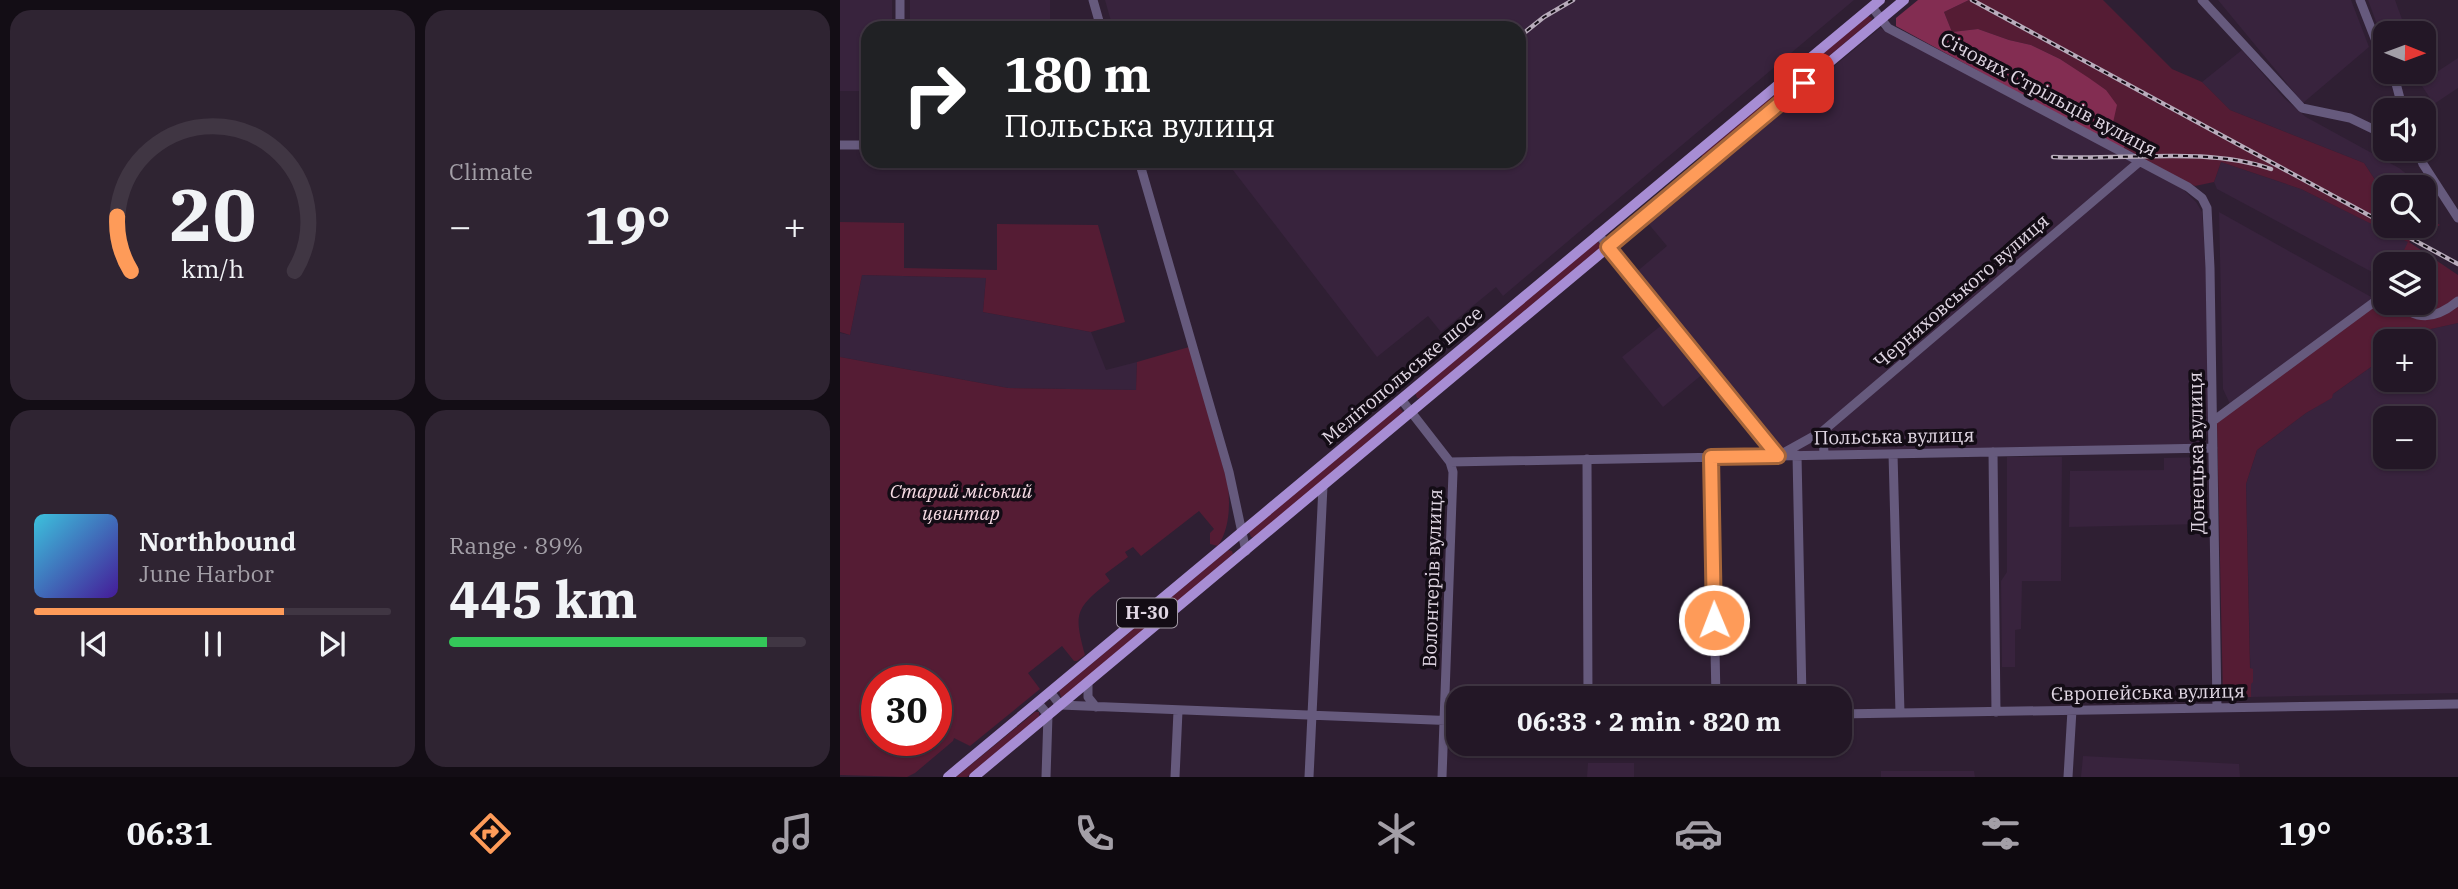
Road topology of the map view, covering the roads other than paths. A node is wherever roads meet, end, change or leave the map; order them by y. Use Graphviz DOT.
graph roads {
  1 [pos="900,0"];
  2 [pos="1093,0"];
  3 [pos="1904,0"];
  4 [pos="2202,0"];
  5 [pos="2360,0"];
  6 [pos="1876,3"];
  7 [pos="1882,19"];
  8 [pos="900,21"];
  9 [pos="1099,21"];
  10 [pos="2373,33"];
  11 [pos="2373,129"];
  12 [pos="840,145"];
  13 [pos="861,145"];
  14 [pos="2422,161"];
  15 [pos="2138,162"];
  16 [pos="1141,168"];
  17 [pos="2202,198"];
  18 [pos="2458,218"];
  19 [pos="1598,234"];
  20 [pos="1608,247"];
  21 [pos="2458,301"];
  22 [pos="2373,303"];
  23 [pos="2436,314"];
  24 [pos="1401,399"];
  25 [pos="1411,412"];
  26 [pos="2213,421"];
  27 [pos="1824,431"];
  28 [pos="2213,448"];
  29 [pos="1993,452"];
  30 [pos="1893,454"];
  31 [pos="1824,455"];
  32 [pos="1778,456"];
  33 [pos="1797,456"];
  34 [pos="1711,457"];
  35 [pos="1587,459"];
  36 [pos="1450,462"];
  37 [pos="1323,486"];
  38 [pos="1242,533"];
  39 [pos="1246,551"];
  40 [pos="1088,682"];
  41 [pos="1588,686"];
  42 [pos="1716,686"];
  43 [pos="1802,686"];
  44 [pos="1051,693"];
  45 [pos="1038,703"];
  46 [pos="1060,705"];
  47 [pos="2458,705"];
  48 [pos="1096,707"];
  49 [pos="2217,708"];
  50 [pos="2072,710"];
  51 [pos="1178,711"];
  52 [pos="1996,712"];
  53 [pos="1899,713"];
  54 [pos="1852,714"];
  55 [pos="1048,715"];
  56 [pos="1312,716"];
  57 [pos="1444,722"];
  58 [pos="948,777"];
  59 [pos="974,777"];
  60 [pos="1046,777"];
  61 [pos="1175,777"];
  62 [pos="1309,777"];
  63 [pos="1442,777"];
  64 [pos="2068,777"];
  1 -- 8 [label="street"];
  2 -- 9 [label="street"];
  3 -- 7 [label="main road, Мелітопольське шосе / Н-30"];
  4 -- 11 [label="street"];
  5 -- 10 [label="street"];
  6 -- 7 [label="street, Січових Стрільців вулиця"];
  6 -- 19 [label="main road, Мелітопольське шосе / Н-30"];
  7 -- 15 [label="street, Січових Стрільців вулиця"];
  7 -- 20 [label="main road, Мелітопольське шосе / Н-30"];
  12 -- 13 [label="street"];
  14 -- 18 [label="street"];
  15 -- 17 [label="street, Січових Стрільців вулиця"];
  15 -- 27 [label="street, Черняховського вулиця"];
  16 -- 38 [label="street"];
  17 -- 26 [label="street, Донецька вулиця"];
  19 -- 20 [label="street"];
  19 -- 24 [label="main road, Мелітопольське шосе / Н-30"];
  20 -- 25 [label="main road, Мелітопольське шосе / Н-30"];
  20 -- 32 [label="street"];
  21 -- 23 [label="street"];
  22 -- 26 [label="street"];
  24 -- 25 [label="street, Волонтерів вулиця"];
  24 -- 38 [label="main road, Мелітопольське шосе / Н-30"];
  25 -- 36 [label="street, Волонтерів вулиця"];
  25 -- 37 [label="main road, Мелітопольське шосе / Н-30"];
  26 -- 28 [label="street, Донецька вулиця"];
  27 -- 31 [label="street"];
  27 -- 32 [label="street, Черняховського вулиця"];
  28 -- 29 [label="street, Польська вулиця"];
  28 -- 49 [label="street, Донецька вулиця"];
  29 -- 30 [label="street, Польська вулиця"];
  29 -- 52 [label="street"];
  30 -- 31 [label="street, Польська вулиця"];
  30 -- 53 [label="street"];
  31 -- 33 [label="street, Польська вулиця"];
  32 -- 33 [label="street, Польська вулиця"];
  32 -- 34 [label="street, Польська вулиця"];
  33 -- 43 [label="street"];
  34 -- 35 [label="street, Польська вулиця"];
  34 -- 42 [label="street"];
  35 -- 36 [label="street, Польська вулиця"];
  35 -- 41 [label="street"];
  36 -- 57 [label="street, Волонтерів вулиця"];
  37 -- 39 [label="main road, Мелітопольське шосе / Н-30"];
  37 -- 56 [label="street"];
  38 -- 39 [label="street"];
  38 -- 44 [label="main road, Мелітопольське шосе / Н-30"];
  39 -- 40 [label="main road, Мелітопольське шосе / Н-30"];
  40 -- 46 [label="main road, Мелітопольське шосе / Н-30"];
  40 -- 48 [label="street"];
  44 -- 45 [label="main road, Мелітопольське шосе / Н-30"];
  44 -- 46 [label="street"];
  45 -- 55 [label="street"];
  45 -- 58 [label="main road, Мелітопольське шосе / Н-30"];
  46 -- 48 [label="street"];
  46 -- 55 [label="main road, Мелітопольське шосе / Н-30"];
  47 -- 49 [label="street, Європейська вулиця"];
  48 -- 51 [label="street"];
  49 -- 50 [label="street, Європейська вулиця"];
  50 -- 52 [label="street, Європейська вулиця"];
  50 -- 64 [label="street"];
  51 -- 56 [label="street"];
  51 -- 61 [label="street"];
  52 -- 53 [label="street, Європейська вулиця"];
  53 -- 54 [label="street, Європейська вулиця"];
  55 -- 59 [label="main road, Мелітопольське шосе / Н-30"];
  55 -- 60 [label="street"];
  56 -- 57 [label="street"];
  56 -- 62 [label="street"];
  57 -- 63 [label="street, Волонтерів вулиця"];
}
